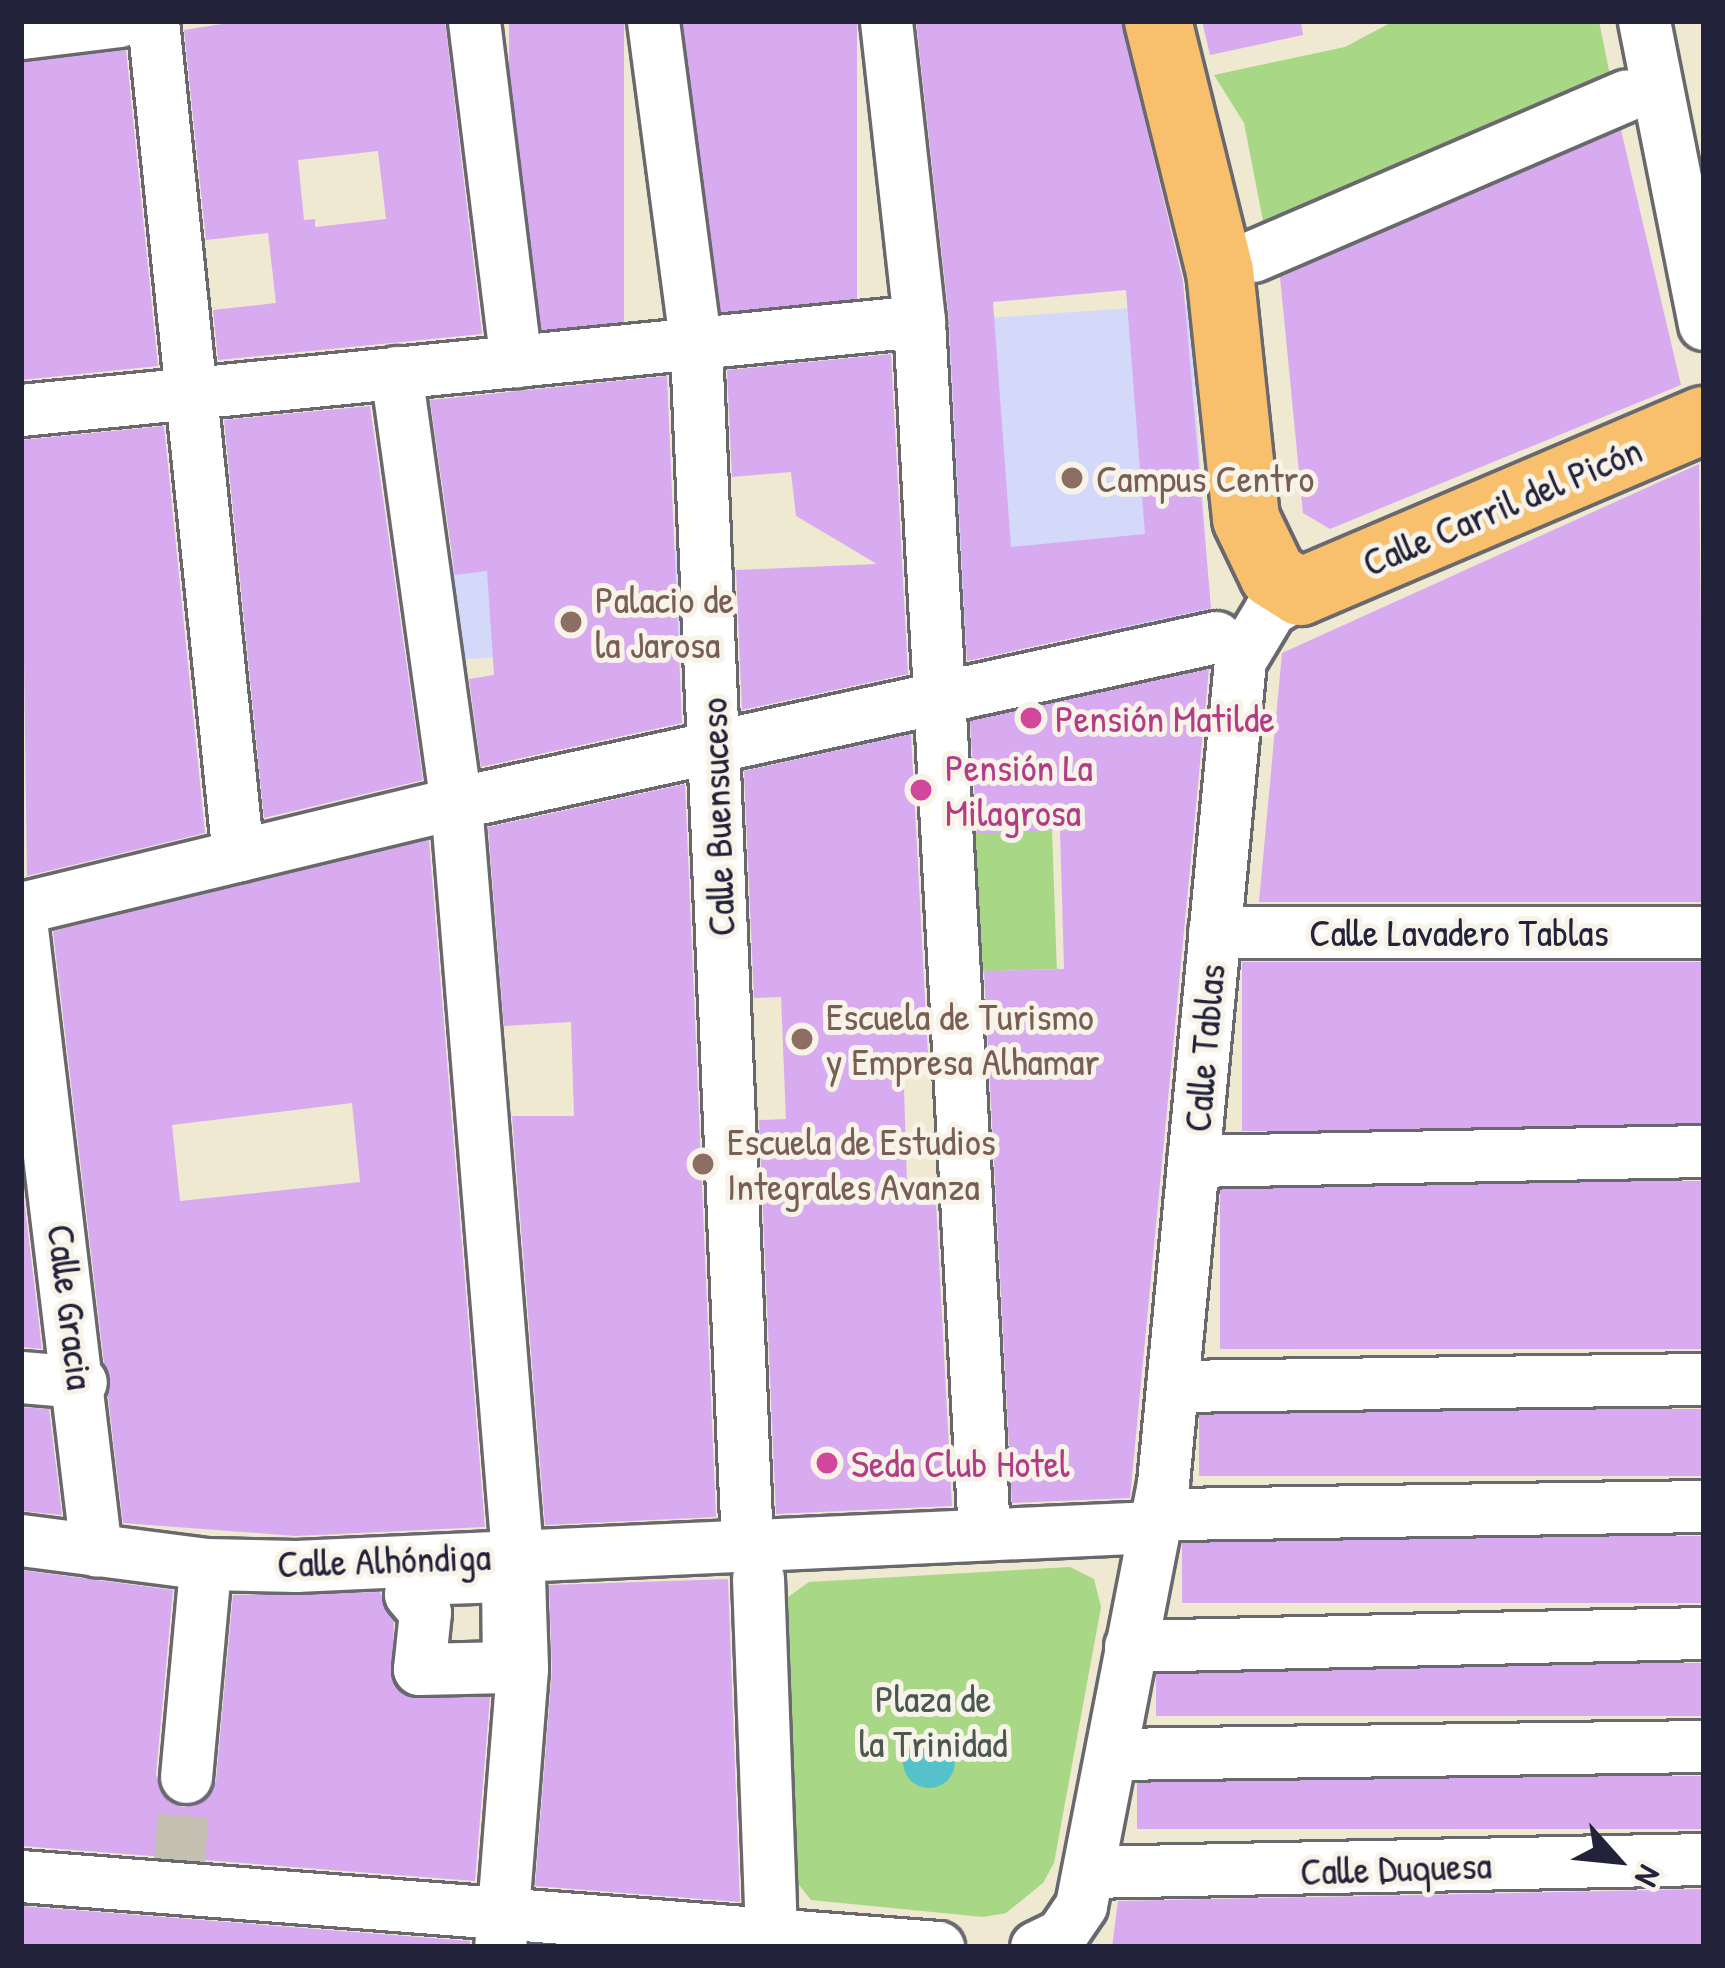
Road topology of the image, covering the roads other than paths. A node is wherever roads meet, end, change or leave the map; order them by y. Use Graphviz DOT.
graph roads {
  1 [pos="119,21"];
  2 [pos="153,21"];
  3 [pos="474,21"];
  4 [pos="653,21"];
  5 [pos="886,21"];
  6 [pos="1157,21"];
  7 [pos="1644,21"];
  8 [pos="21,33"];
  9 [pos="1626,95"];
  10 [pos="1253,256"];
  11 [pos="919,321"];
  12 [pos="1704,324"];
  13 [pos="695,346"];
  14 [pos="516,361"];
  15 [pos="396,372"];
  16 [pos="193,394"];
  17 [pos="21,410"];
  18 [pos="1704,420"];
  19 [pos="1300,592"];
  20 [pos="1216,637"];
  21 [pos="940,698"];
  22 [pos="715,749"];
  23 [pos="456,803"];
  24 [pos="238,856"];
  25 [pos="21,908"];
  26 [pos="21,920"];
  27 [pos="1214,932"];
  28 [pos="1704,932"];
  29 [pos="21,997"];
  30 [pos="21,1028"];
  31 [pos="1704,1151"];
  32 [pos="1193,1161"];
  33 [pos="21,1377"];
  34 [pos="1704,1379"];
  35 [pos="81,1382"];
  36 [pos="1172,1386"];
  37 [pos="1704,1507"];
  38 [pos="1163,1521"];
  39 [pos="984,1534"];
  40 [pos="21,1540"];
  41 [pos="96,1551"];
  42 [pos="517,1555"];
  43 [pos="753,1561"];
  44 [pos="203,1590"];
  45 [pos="1704,1633"];
  46 [pos="1130,1646"];
  47 [pos="1704,1746"];
  48 [pos="1111,1754"];
  49 [pos="186,1778"];
  50 [pos="1704,1859"];
  51 [pos="1089,1872"];
  52 [pos="21,1876"];
  53 [pos="759,1920"];
  54 [pos="501,1929"];
  55 [pos="938,1947"];
  56 [pos="1036,1947"];
  1 -- 8 [label="street"];
  2 -- 16 [label="street"];
  3 -- 14 [label="street"];
  4 -- 13 [label="street, Calle Buensuceso"];
  5 -- 11 [label="street"];
  6 -- 19 [label="main road"];
  7 -- 12 [label="street"];
  9 -- 10 [label="street"];
  11 -- 13 [label="street"];
  11 -- 21 [label="street"];
  13 -- 14 [label="street"];
  13 -- 22 [label="street, Calle Buensuceso"];
  14 -- 15 [label="street"];
  15 -- 16 [label="street"];
  15 -- 23 [label="street"];
  16 -- 17 [label="street"];
  16 -- 24 [label="street"];
  18 -- 19 [label="main road, Calle Carril del Picón"];
  19 -- 27 [label="street, Calle Tablas"];
  20 -- 21 [label="street"];
  21 -- 22 [label="street"];
  21 -- 39 [label="street"];
  22 -- 23 [label="street"];
  22 -- 43 [label="street, Calle Buensuceso"];
  23 -- 24 [label="street"];
  23 -- 42 [label="street"];
  24 -- 25 [label="street"];
  26 -- 35 [label="street, Calle Gracia"];
  27 -- 28 [label="street, Calle Lavadero Tablas"];
  27 -- 32 [label="street, Calle Tablas"];
  29 -- 30 [label="street"];
  31 -- 32 [label="street"];
  32 -- 36 [label="street, Calle Tablas"];
  33 -- 35 [label="street"];
  34 -- 36 [label="street"];
  35 -- 41 [label="street, Calle Gracia"];
  36 -- 38 [label="street, Calle Tablas"];
  37 -- 38 [label="street"];
  38 -- 39 [label="street"];
  38 -- 46 [label="street"];
  39 -- 43 [label="street"];
  40 -- 41 [label="street, Calle Alhóndiga"];
  41 -- 42 [label="street, Calle Alhóndiga"];
  42 -- 43 [label="street, Calle Alhóndiga"];
  42 -- 54 [label="street"];
  43 -- 53 [label="street"];
  44 -- 49 [label="street"];
  45 -- 46 [label="street"];
  46 -- 48 [label="street"];
  47 -- 48 [label="street"];
  48 -- 51 [label="street"];
  50 -- 51 [label="street, Calle Duquesa"];
  51 -- 56 [label="street"];
  52 -- 54 [label="street"];
  53 -- 54 [label="street"];
  53 -- 55 [label="street"];
}
